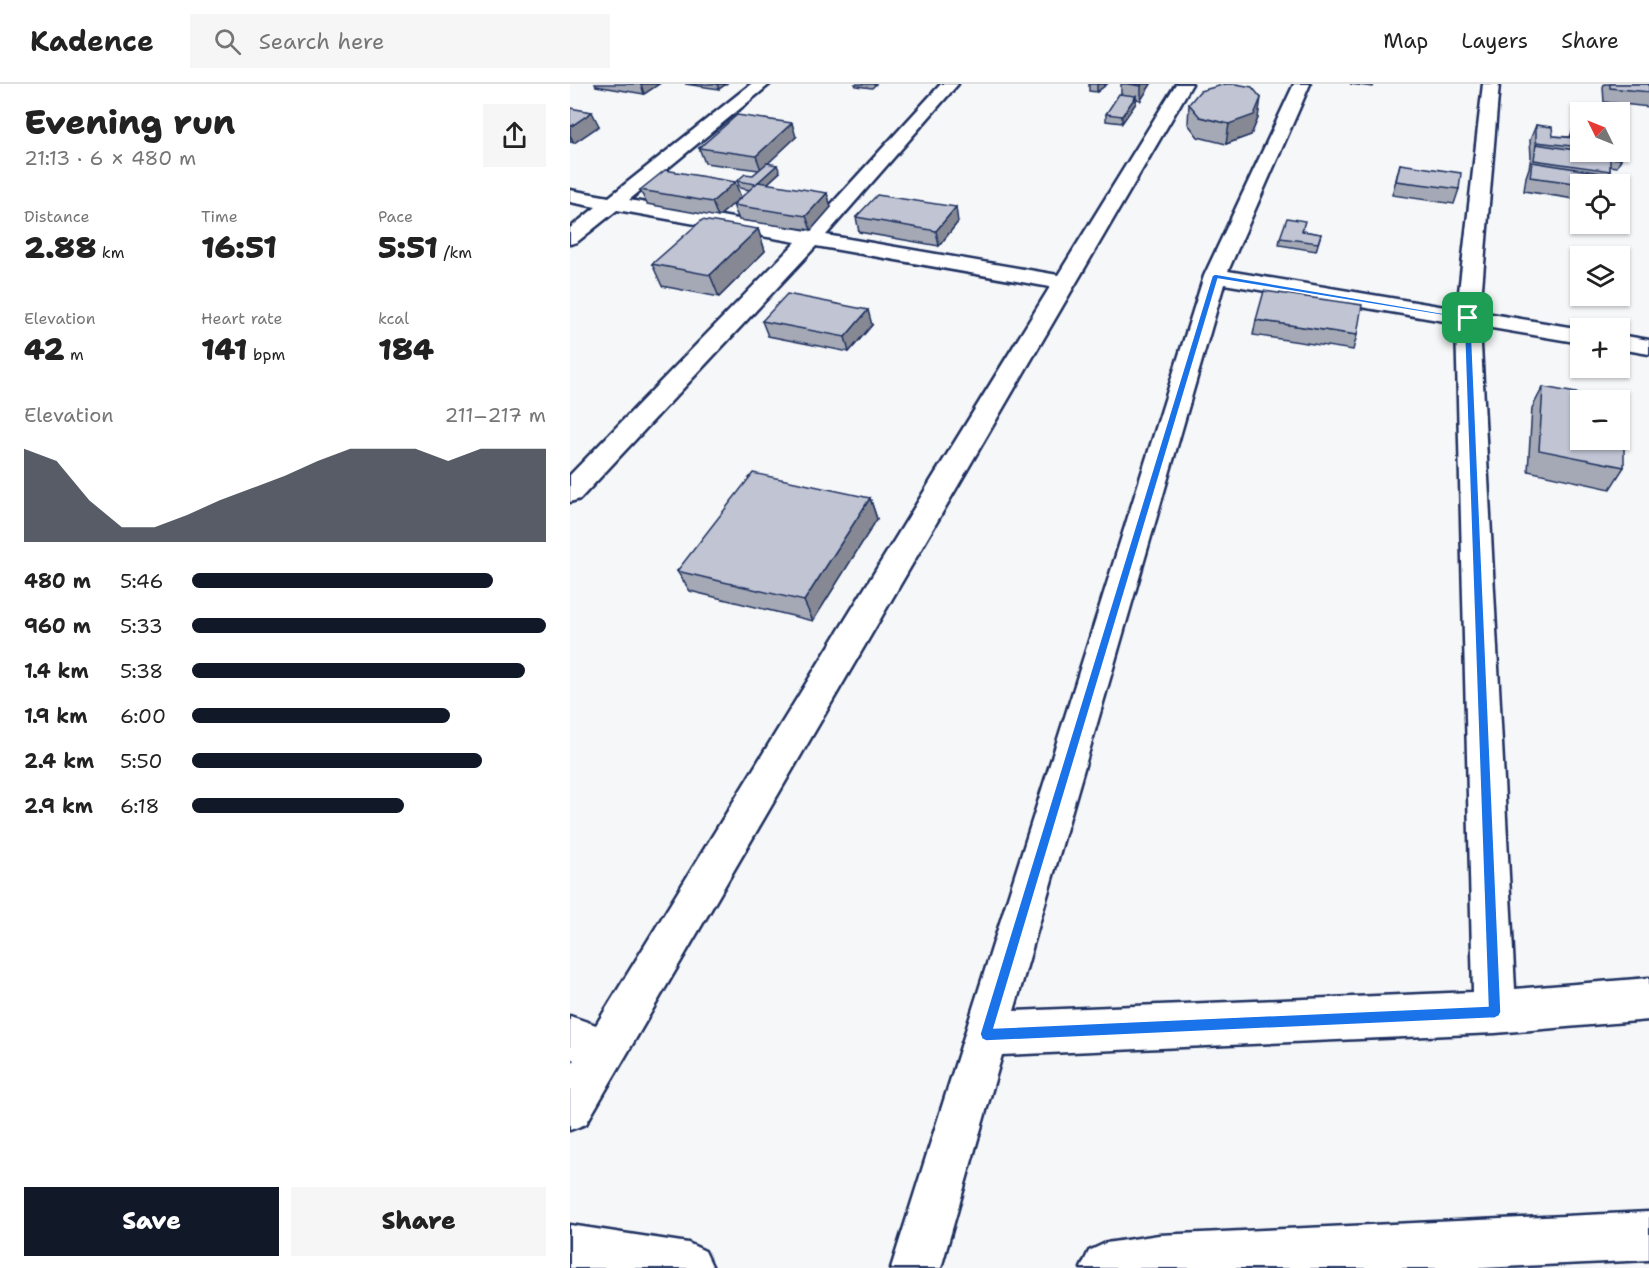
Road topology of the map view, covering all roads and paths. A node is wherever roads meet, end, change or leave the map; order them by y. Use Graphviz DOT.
graph roads {
  1 [pos="762,84"];
  2 [pos="950,84"];
  3 [pos="1184,84"];
  4 [pos="1302,84"];
  5 [pos="1491,84"];
  6 [pos="570,196"];
  7 [pos="611,204"];
  8 [pos="570,238"];
  9 [pos="811,239"];
  10 [pos="1215,276"];
  11 [pos="1065,283"];
  12 [pos="1468,318"];
  13 [pos="1570,334"];
  14 [pos="1630,344"];
  15 [pos="1649,347"];
  16 [pos="570,492"];
  17 [pos="1649,999"];
  18 [pos="1495,1012"];
  19 [pos="986,1034"];
  20 [pos="587,1043"];
  21 [pos="570,1108"];
  22 [pos="1649,1236"];
  23 [pos="570,1249"];
  24 [pos="1161,1263"];
  25 [pos="688,1268"];
  26 [pos="916,1268"];
  27 [pos="1107,1268"];
  1 -- 7 [label="street"];
  2 -- 9 [label="street"];
  3 -- 11 [label="street"];
  4 -- 10 [label="street"];
  5 -- 12 [label="street"];
  6 -- 7 [label="street"];
  7 -- 8 [label="street"];
  7 -- 9 [label="street"];
  9 -- 11 [label="street"];
  9 -- 16 [label="street"];
  10 -- 12 [label="street"];
  10 -- 19 [label="street"];
  11 -- 20 [label="street"];
  12 -- 13 [label="street"];
  12 -- 18 [label="street"];
  14 -- 15 [label="street"];
  17 -- 18 [label="street"];
  18 -- 19 [label="street"];
  19 -- 26 [label="street"];
  20 -- 21 [label="street"];
  22 -- 24 [label="street"];
  23 -- 25 [label="street"];
  24 -- 27 [label="street"];
}
